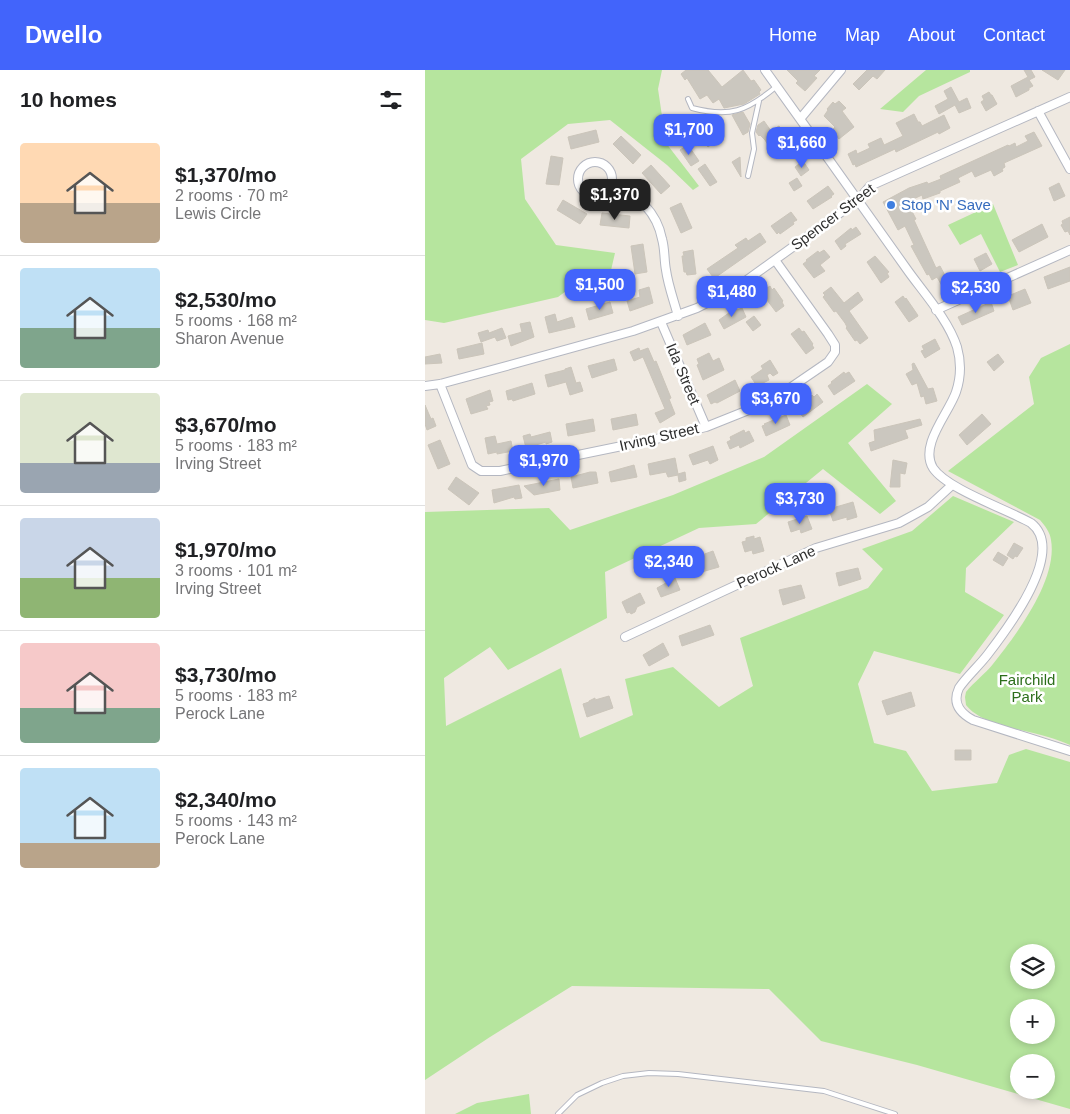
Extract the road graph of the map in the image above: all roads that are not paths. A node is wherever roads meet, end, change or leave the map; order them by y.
1 (765, 70) edge
2 (841, 70) edge
3 (777, 86) junction
4 (1070, 97) edge
5 (688, 99) dead end
6 (759, 101) junction
7 (1038, 111) junction
8 (800, 119) junction
9 (1070, 169) edge
10 (748, 176) dead end
11 (612, 184) junction
12 (859, 200) junction
13 (1070, 250) edge
14 (775, 260) junction
15 (936, 310) junction
16 (679, 316) junction
17 (661, 322) junction
18 (440, 384) junction
19 (425, 386) edge
20 (706, 426) junction
21 (952, 485) junction
22 (625, 637) dead end
23 (1070, 751) edge
24 (557, 1114) edge
25 (895, 1114) edge

1 - 3 street
2 - 8 street
3 - 6 lane
3 - 8 street
4 - 7 street, Spencer Street
5 - 6 lane
6 - 10 lane
7 - 9 street
7 - 12 street, Spencer Street
8 - 12 street
11 - 11 street
11 - 16 street
12 - 14 street, Spencer Street
12 - 15 street
13 - 15 street
14 - 16 street, Spencer Street
14 - 20 street, Irving Street
15 - 21 street
16 - 17 street, Spencer Street
17 - 18 street, Spencer Street
17 - 20 street, Ida Street
18 - 19 street, Spencer Street
18 - 20 street, Irving Street
21 - 22 street, Perock Lane
21 - 23 street
24 - 25 lane

